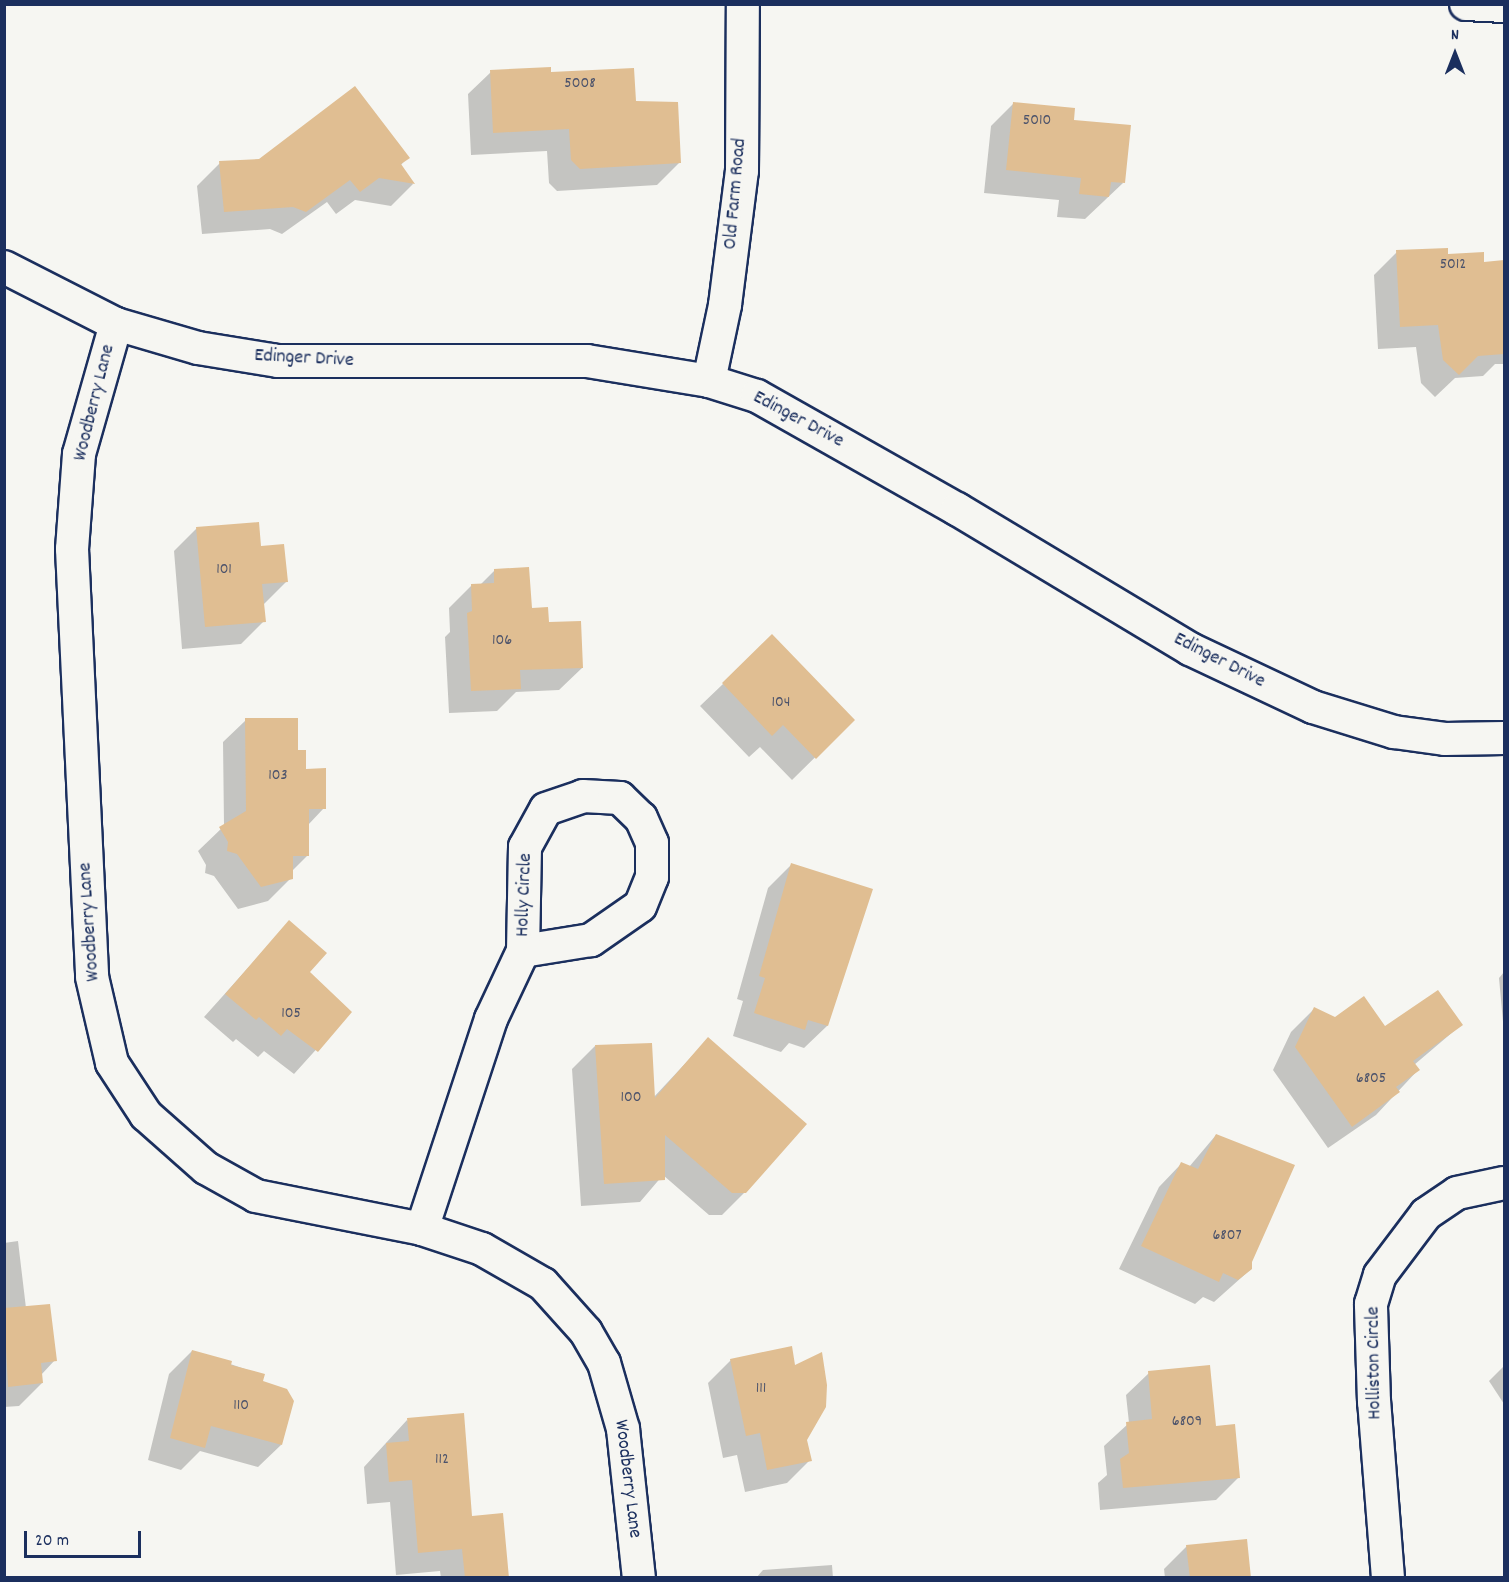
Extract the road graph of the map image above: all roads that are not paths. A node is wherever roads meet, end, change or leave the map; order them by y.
1 (742, 4) edge
2 (1466, 4) edge
3 (1504, 6) edge
4 (4, 267) edge
5 (116, 324) junction
6 (709, 381) junction
7 (1504, 738) edge
8 (523, 951) junction
9 (1504, 1183) edge
10 (422, 1230) junction
11 (639, 1578) edge
12 (1388, 1578) edge

1 - 6 street, Old Farm Road
2 - 3 street
4 - 5 street, Edinger Drive
5 - 6 street, Edinger Drive
5 - 10 street, Woodberry Lane
6 - 7 street, Edinger Drive
8 - 8 street, Holly Circle
8 - 10 street, Holly Circle
9 - 12 street, Holliston Circle
10 - 11 street, Woodberry Lane

